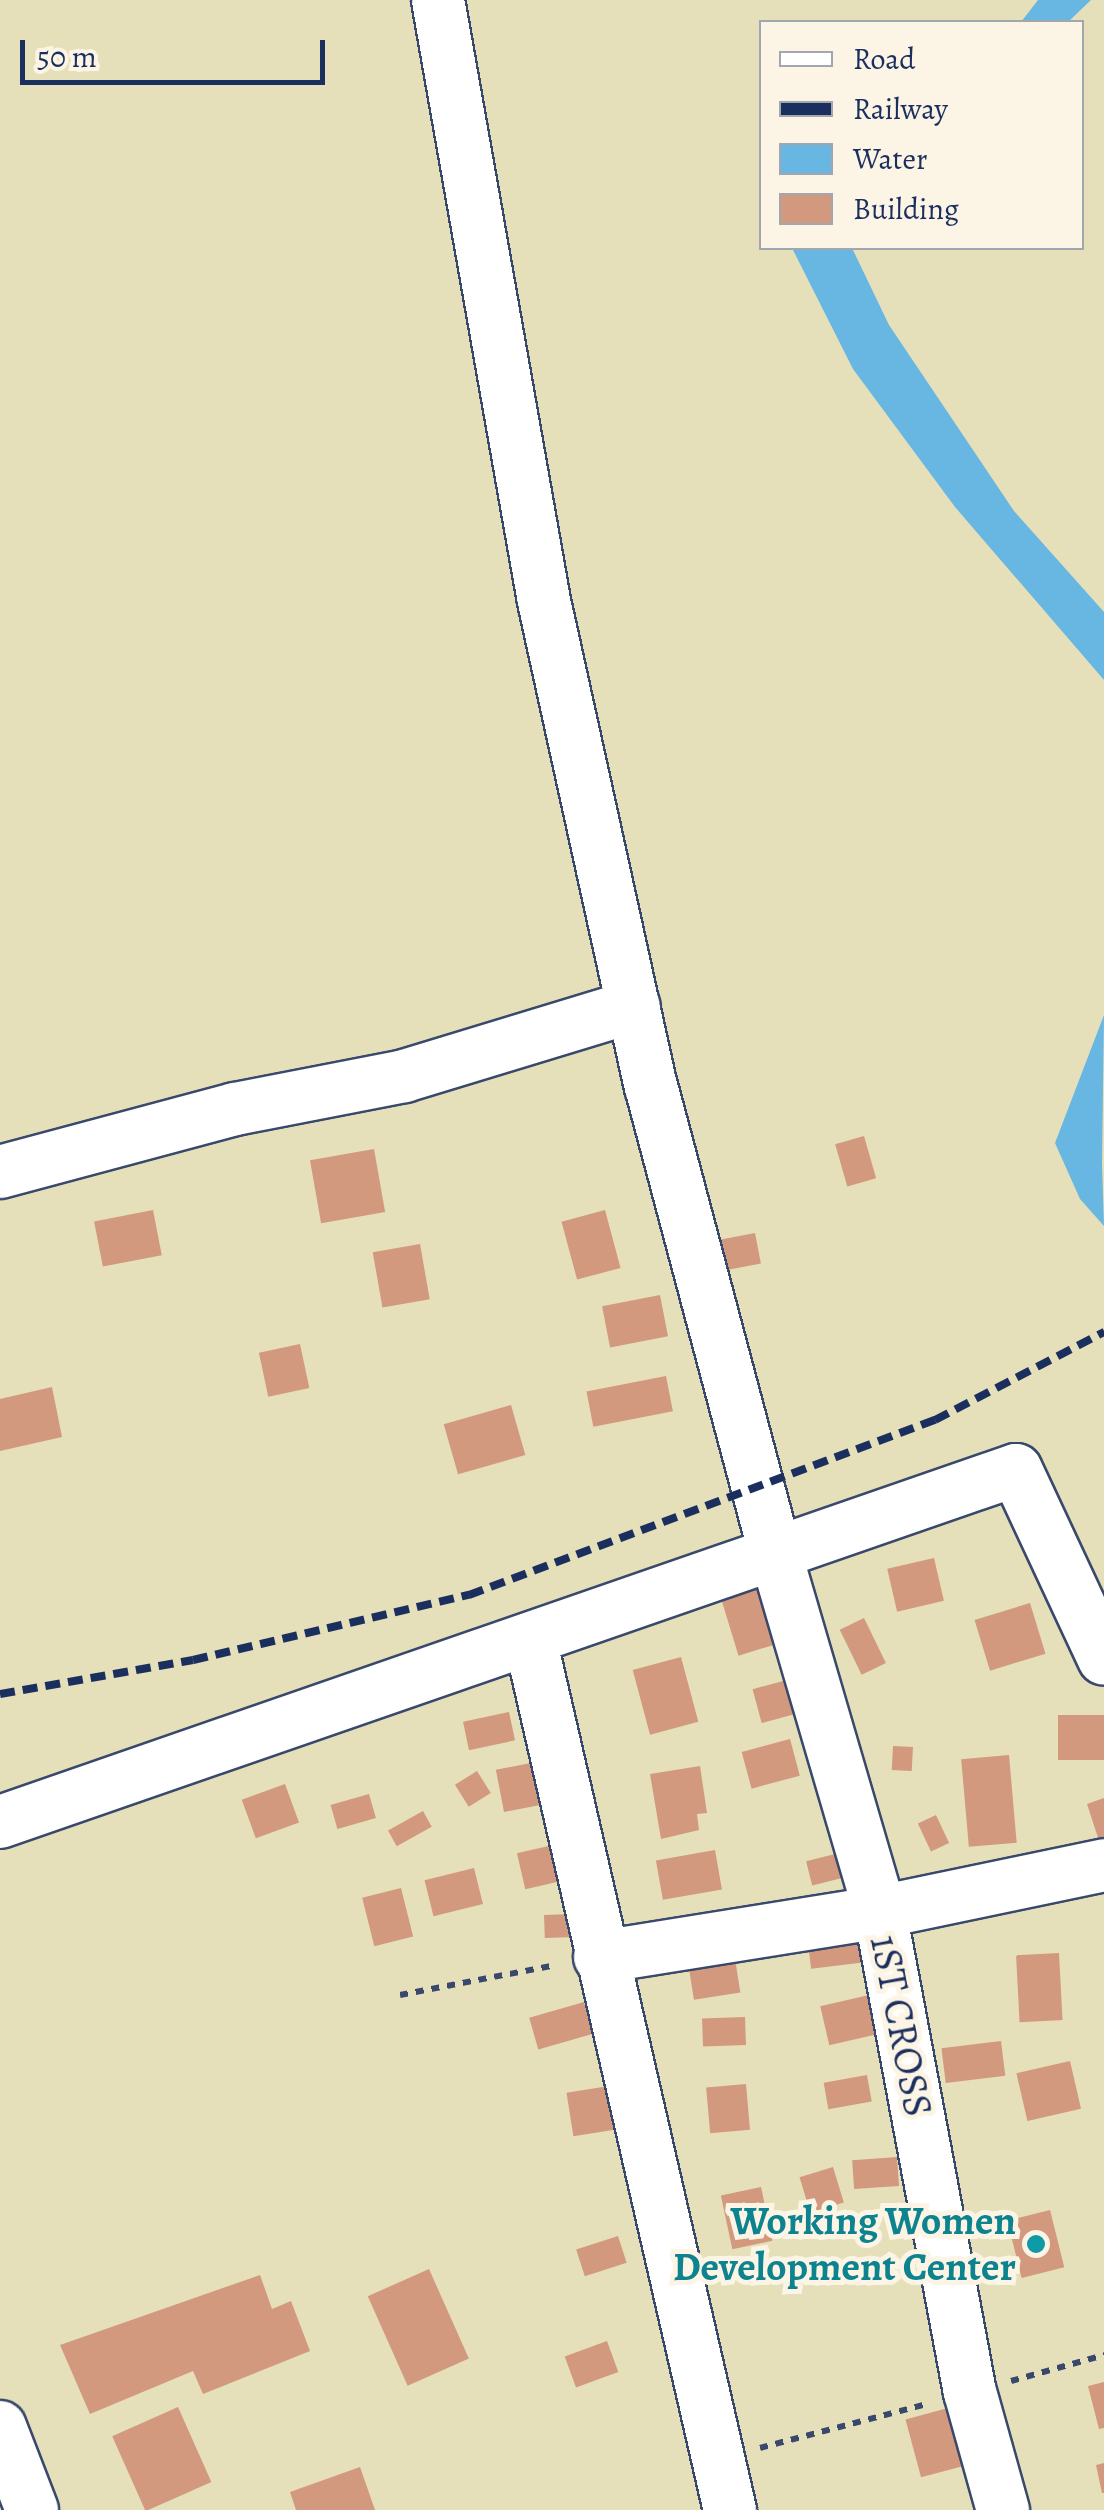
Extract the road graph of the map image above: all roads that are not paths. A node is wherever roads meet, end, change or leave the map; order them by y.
1 (438, 0) edge
2 (634, 1006) junction
3 (0, 1172) edge
4 (774, 1549) junction
5 (530, 1638) junction
6 (1104, 1658) edge
7 (0, 1822) edge
8 (1104, 1865) edge
9 (880, 1912) junction
10 (600, 1957) junction
11 (0, 2427) edge
12 (32, 2510) edge
13 (730, 2510) edge
14 (1003, 2510) edge

1 - 2 street, 1ST CROSS
2 - 3 street
2 - 4 street, 1ST CROSS
4 - 5 street
4 - 6 street
4 - 9 street, 1ST CROSS
5 - 7 street
5 - 10 street
8 - 9 street
9 - 10 street
9 - 14 street, 1ST CROSS
10 - 13 street
11 - 12 street

